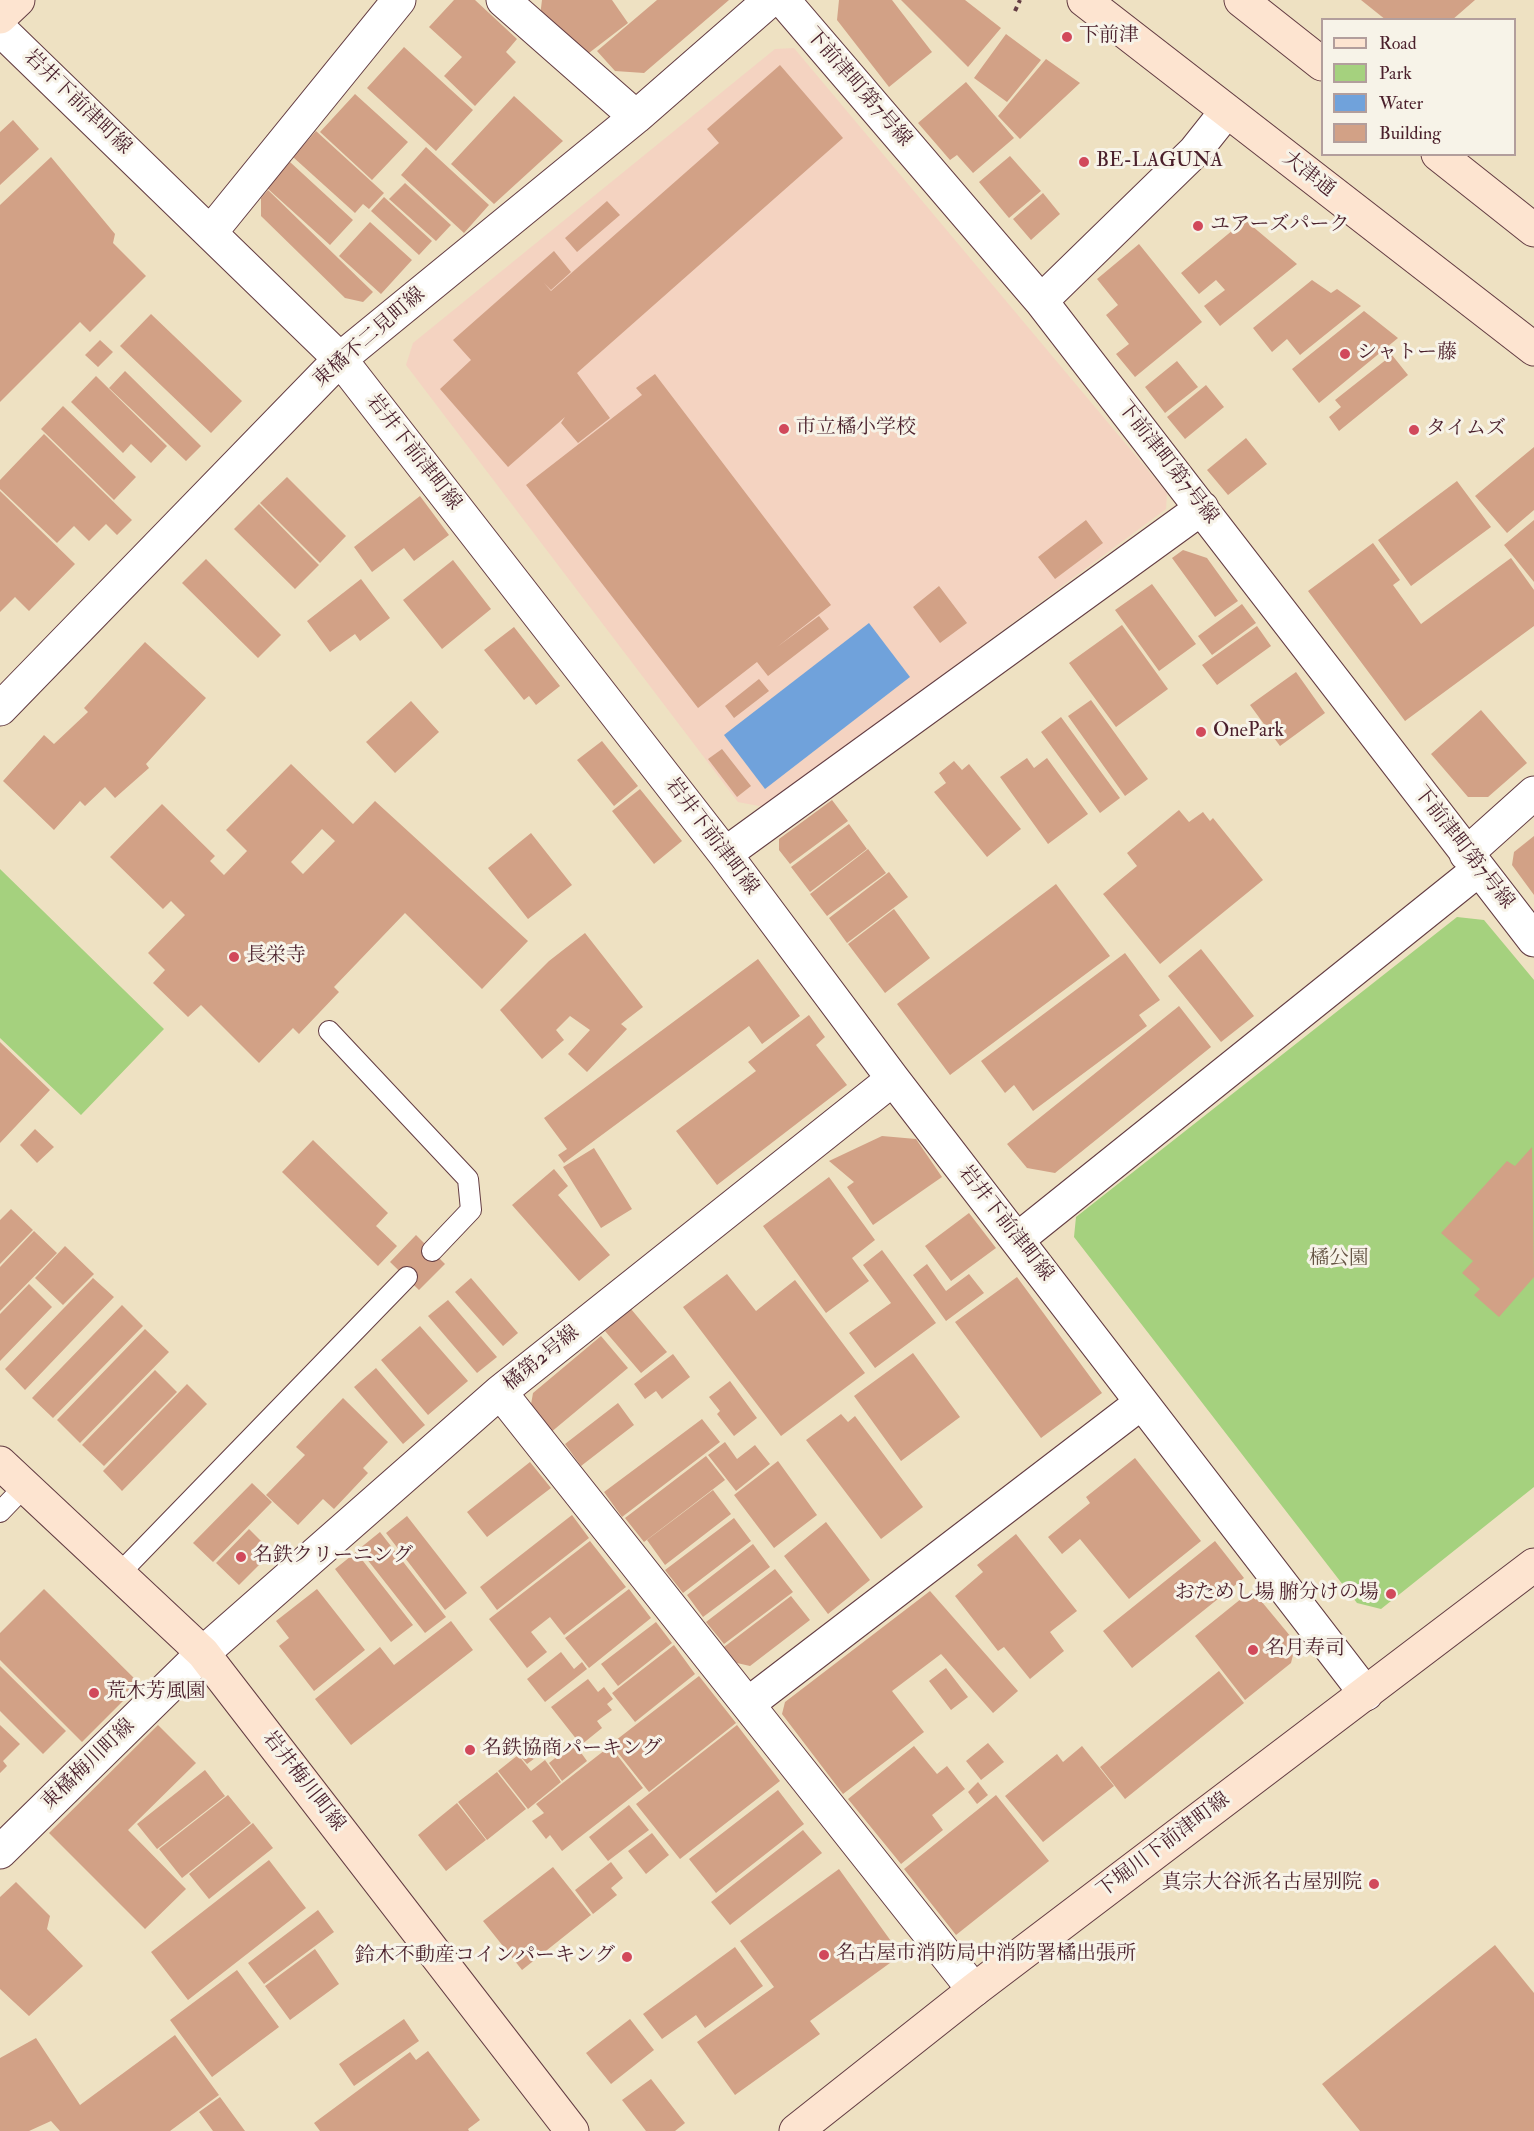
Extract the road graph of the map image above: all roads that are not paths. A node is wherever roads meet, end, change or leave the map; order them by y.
1 (18, 0) edge
2 (399, 0) edge
3 (503, 0) edge
4 (770, 0) edge
5 (783, 0) edge
6 (1084, 0) edge
7 (1241, 0) edge
8 (0, 17) edge
9 (0, 29) edge
10 (1321, 62) edge
11 (1226, 112) junction
12 (636, 117) junction
13 (1441, 156) edge
14 (1534, 230) edge
15 (210, 234) junction
16 (1041, 301) junction
17 (1534, 349) edge
18 (340, 359) junction
19 (1202, 508) junction
20 (0, 709) edge
21 (1534, 793) edge
22 (724, 854) junction
23 (1472, 862) junction
24 (1534, 939) edge
25 (329, 1031) dead end
26 (893, 1079) junction
27 (1018, 1239) junction
28 (432, 1251) dead end
29 (407, 1277) dead end
30 (500, 1392) junction
31 (1141, 1403) junction
32 (0, 1463) edge
33 (25, 1486) junction
34 (0, 1512) edge
35 (1534, 1565) edge
36 (119, 1574) junction
37 (203, 1653) junction
38 (1366, 1694) junction
39 (748, 1704) junction
40 (0, 1852) edge
41 (974, 1989) junction
42 (572, 2131) edge
43 (796, 2131) edge

1 - 8 street
2 - 15 street
3 - 12 street
4 - 12 street, 東橘不二見町線
5 - 16 street, 下前津町第7号線
6 - 11 street, 大津通
7 - 10 street
9 - 15 street, 岩井下前津町線
11 - 16 street
11 - 17 street, 大津通
12 - 18 street, 東橘不二見町線
13 - 14 street
15 - 18 street, 岩井下前津町線
16 - 19 street, 下前津町第7号線
18 - 20 street, 東橘不二見町線
18 - 22 street, 岩井下前津町線
19 - 22 street
19 - 23 street, 下前津町第7号線
21 - 23 street
22 - 26 street, 岩井下前津町線
23 - 24 street, 下前津町第7号線
23 - 27 street
25 - 28 lane
26 - 27 street, 岩井下前津町線
26 - 30 street, 橘第2号線
27 - 31 street, 岩井下前津町線
29 - 36 lane
30 - 37 street, 橘第2号線
30 - 39 street
31 - 38 street, 岩井下前津町線
31 - 39 street
32 - 33 street, 岩井梅川町線
33 - 34 lane
33 - 36 street, 岩井梅川町線
35 - 38 street, 下堀川下前津町線
36 - 37 street, 岩井梅川町線
37 - 40 street, 東橘梅川町線
37 - 42 street, 岩井梅川町線
38 - 41 street, 下堀川下前津町線
39 - 41 street
41 - 43 street, 下堀川下前津町線

